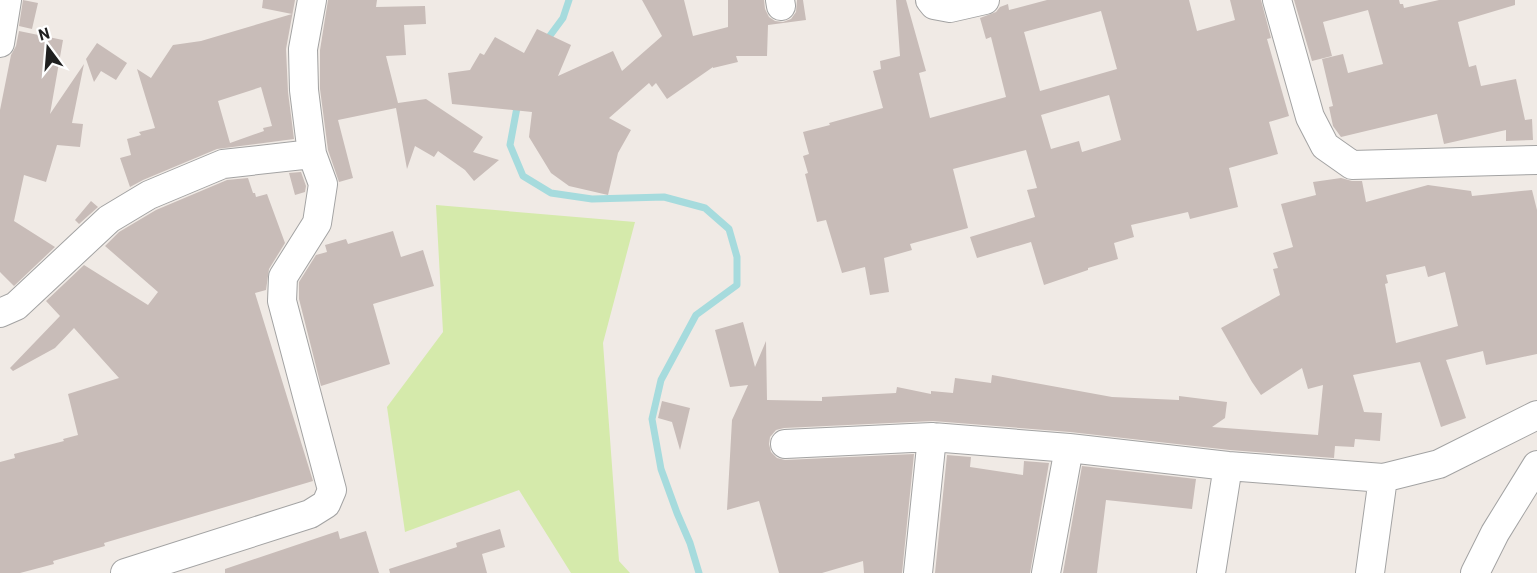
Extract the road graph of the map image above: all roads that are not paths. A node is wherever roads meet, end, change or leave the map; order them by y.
1 (7, 0) edge
2 (312, 0) edge
3 (930, 0) edge
4 (985, 0) edge
5 (1277, 0) edge
6 (0, 43) edge
7 (312, 154) junction
8 (1537, 160) edge
9 (0, 314) edge
10 (1537, 416) edge
11 (932, 437) junction
12 (785, 444) dead end
13 (1069, 448) junction
14 (1537, 465) edge
15 (1228, 466) junction
16 (1383, 478) junction
17 (127, 573) edge
18 (918, 573) edge
19 (1046, 573) edge
20 (1211, 573) edge
21 (1370, 573) edge
22 (1475, 573) edge

1 - 6 street
2 - 7 street
3 - 4 street
5 - 8 street
7 - 9 street
7 - 17 street
10 - 16 street
11 - 12 street
11 - 13 street
11 - 18 street
13 - 15 street
13 - 19 street
14 - 22 street
15 - 16 street
15 - 20 street
16 - 21 street

